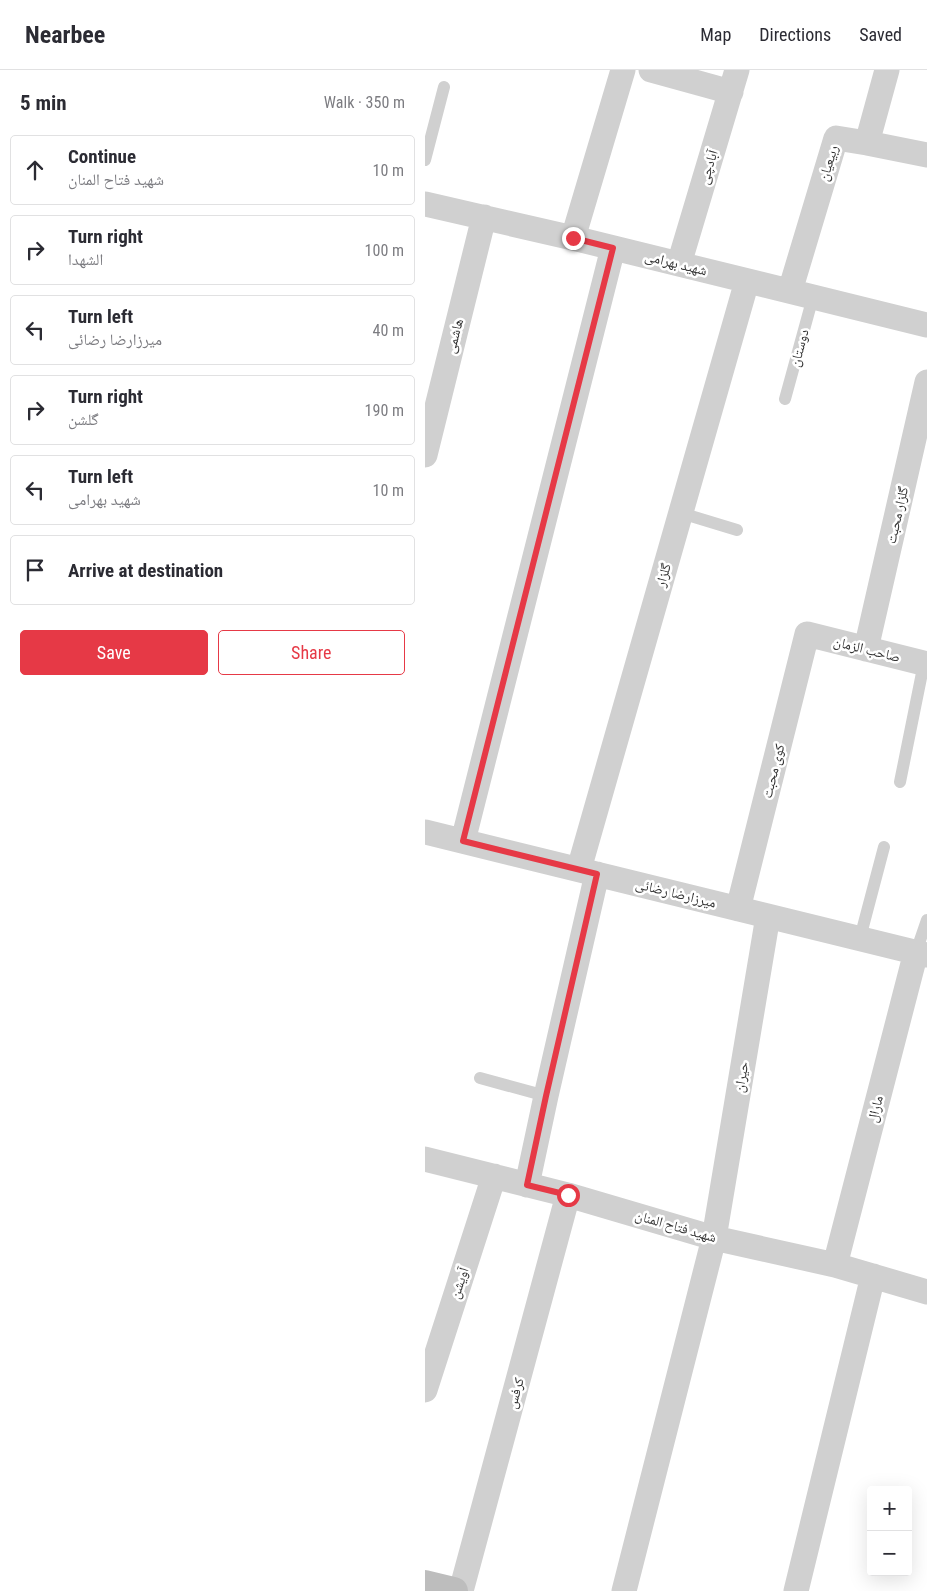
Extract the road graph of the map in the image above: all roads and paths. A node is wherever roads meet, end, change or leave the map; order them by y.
1 (623, 70) edge
2 (651, 70) edge
3 (887, 70) edge
4 (734, 81) edge
5 (444, 87) dead end
6 (867, 143) junction
7 (927, 155) edge
8 (425, 160) edge
9 (425, 204) edge
10 (484, 217) junction
11 (573, 238) junction
12 (613, 248) junction
13 (679, 264) junction
14 (747, 281) junction
15 (801, 294) junction
16 (927, 326) edge
17 (927, 382) edge
18 (785, 399) dead end
19 (920, 441) edge
20 (425, 455) edge
21 (681, 513) junction
22 (737, 530) dead end
23 (807, 634) joint
24 (866, 648) junction
25 (925, 663) edge
26 (900, 782) dead end
27 (425, 832) edge
28 (463, 841) junction
29 (884, 847) dead end
30 (588, 872) junction
31 (739, 909) junction
32 (768, 916) junction
33 (927, 920) edge
34 (860, 938) junction
35 (921, 954) edge
36 (480, 1078) dead end
37 (546, 1096) junction
38 (425, 1159) edge
39 (493, 1176) junction
40 (527, 1185) junction
41 (568, 1195) junction
42 (714, 1238) junction
43 (835, 1265) junction
44 (873, 1276) junction
45 (927, 1292) edge
46 (425, 1390) edge
47 (425, 1584) edge
48 (454, 1591) edge
49 (461, 1591) edge
50 (624, 1591) edge
51 (796, 1591) edge

1 - 11 street
2 - 4 street
3 - 6 street
4 - 13 street, آبادچی
5 - 8 lane
6 - 7 street
6 - 15 street, ربیعیان
9 - 10 street, شهید بهرامی
10 - 11 street, شهید بهرامی
10 - 20 street, هاشمی
11 - 12 street, شهید بهرامی
12 - 13 street, شهید بهرامی
12 - 28 street
13 - 14 street, شهید بهرامی
14 - 15 street, شهید بهرامی
14 - 21 street, گلزار
15 - 16 street, شهید بهرامی
15 - 18 lane, دوستان
17 - 19 street, گلزار محبت
19 - 24 street, گلزار محبت
21 - 22 lane
21 - 30 street, گلزار
23 - 24 street, صاحب الزمان
23 - 31 street, کوی محبت
24 - 25 street, صاحب الزمان
25 - 26 lane
27 - 28 street, میرزارضا رضائی
28 - 30 street, میرزارضا رضائی
29 - 34 lane
30 - 31 street, میرزارضا رضائی
30 - 37 street, گلزار
31 - 32 street, میرزارضا رضائی
32 - 34 street, میرزارضا رضائی
32 - 42 street, حیران
33 - 35 lane
34 - 35 street, میرزارضا رضائی
35 - 43 street, مارال
36 - 37 lane
37 - 40 street, گلزار
38 - 39 street, شهید فتاح المنان
39 - 40 street, شهید فتاح المنان
39 - 46 street, آویشن
40 - 41 street, شهید فتاح المنان
41 - 42 street, شهید فتاح المنان
41 - 49 street, کرفس
42 - 43 street, شهید فتاح المنان
42 - 50 street, حیران
43 - 44 street, شهید فتاح المنان
44 - 45 street, شهید فتاح المنان
44 - 51 street
47 - 48 street

